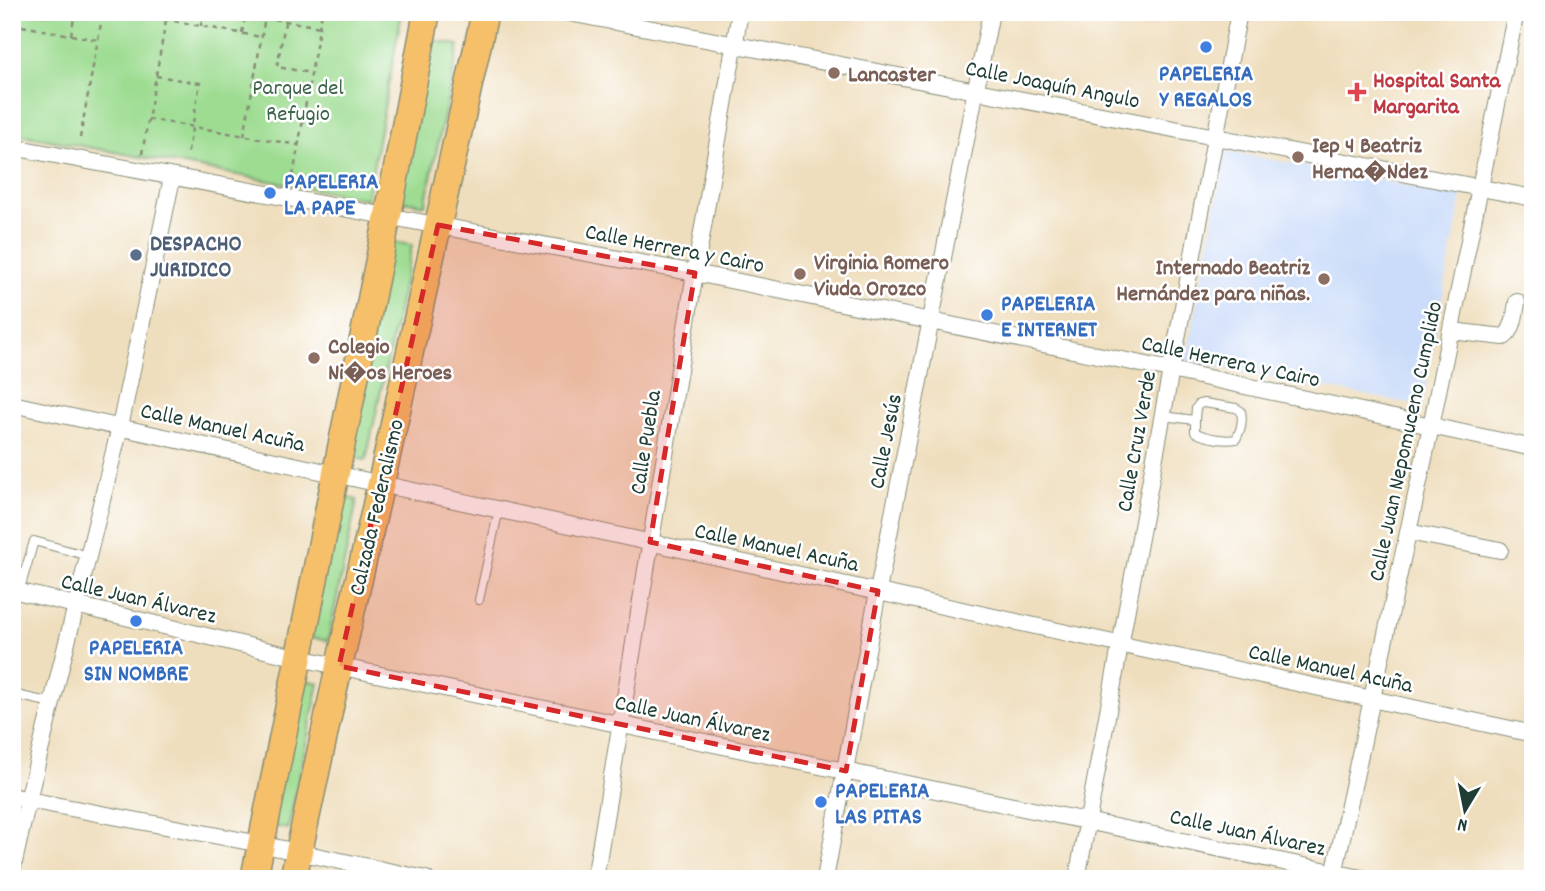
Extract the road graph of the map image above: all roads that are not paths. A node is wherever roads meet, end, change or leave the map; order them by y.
1 (427, 12) edge
2 (485, 12) edge
3 (564, 12) edge
4 (740, 12) edge
5 (990, 12) edge
6 (1239, 12) edge
7 (1516, 12) edge
8 (734, 45) junction
9 (975, 91) junction
10 (1215, 137) junction
11 (12, 147) edge
12 (172, 178) junction
13 (1480, 187) junction
14 (1533, 198) edge
15 (388, 215) junction
16 (438, 225) junction
17 (695, 273) junction
18 (1517, 302) dead end
19 (930, 321) junction
20 (1451, 331) junction
21 (1171, 370) junction
22 (12, 404) edge
23 (1162, 416) junction
24 (1195, 420) junction
25 (1431, 426) junction
26 (120, 427) junction
27 (1533, 448) edge
28 (336, 473) junction
29 (381, 483) junction
30 (499, 509) junction
31 (1408, 532) junction
32 (650, 542) junction
33 (1500, 550) dead end
34 (88, 556) junction
35 (16, 591) edge
36 (878, 591) junction
37 (479, 600) dead end
38 (76, 605) junction
39 (1120, 644) junction
40 (299, 658) junction
41 (339, 666) junction
42 (12, 694) edge
43 (1372, 699) junction
44 (52, 703) junction
45 (620, 725) junction
46 (1533, 734) edge
47 (846, 771) junction
48 (20, 798) edge
49 (1087, 821) junction
50 (261, 845) junction
51 (299, 853) junction
52 (12, 871) edge
53 (1334, 875) edge
54 (254, 879) edge
55 (293, 879) edge
56 (426, 879) edge
57 (595, 879) edge
58 (825, 879) edge
59 (1077, 879) edge
60 (1366, 879) edge

1 - 15 main road, Calzada Federalismo
2 - 16 main road, Calzada Federalismo
3 - 8 street, Calle Joaquín Angulo
4 - 8 street, Calle Puebla
5 - 9 street, Calle Jesús
6 - 10 street, Calle Cruz Verde
7 - 13 street, Calle Juan Nepomuceno Cumplido
8 - 9 street, Calle Joaquín Angulo
8 - 17 street, Calle Puebla
9 - 10 street, Calle Joaquín Angulo
9 - 19 street, Calle Jesús
10 - 13 street, Calle Joaquín Angulo
10 - 21 street, Calle Cruz Verde
11 - 12 street, Calle Herrera y Cairo
12 - 15 street, Calle Herrera y Cairo
12 - 26 street
13 - 14 street, Calle Joaquín Angulo
13 - 20 street, Calle Juan Nepomuceno Cumplido
15 - 16 street, Calle Herrera y Cairo
15 - 28 main road, Calzada Federalismo
16 - 17 street, Calle Herrera y Cairo
16 - 29 main road, Calzada Federalismo
17 - 19 street, Calle Herrera y Cairo
17 - 32 street, Calle Puebla
18 - 20 street
19 - 21 street, Calle Herrera y Cairo
19 - 36 street, Calle Jesús
20 - 25 street, Calle Juan Nepomuceno Cumplido
21 - 23 street, Calle Cruz Verde
21 - 25 street, Calle Herrera y Cairo
22 - 26 street, Calle Manuel Acuña
23 - 24 lane
23 - 39 street, Calle Cruz Verde
24 - 24 lane
25 - 27 street, Calle Herrera y Cairo
25 - 31 street, Calle Juan Nepomuceno Cumplido
26 - 28 street, Calle Manuel Acuña
26 - 34 street
28 - 29 street, Calle Manuel Acuña
28 - 40 main road, Calzada Federalismo
29 - 30 street, Calle Manuel Acuña
29 - 41 main road, Calzada Federalismo
30 - 32 street, Calle Manuel Acuña
30 - 37 lane
31 - 33 street
31 - 43 street, Calle Juan Nepomuceno Cumplido
32 - 36 street, Calle Manuel Acuña
32 - 45 street, Calle Puebla
34 - 35 lane
34 - 38 street
35 - 38 street, Calle Juan Álvarez
36 - 39 street, Calle Manuel Acuña
36 - 47 street, Calle Jesús
38 - 40 street, Calle Juan Álvarez
38 - 44 street
39 - 43 street, Calle Manuel Acuña
39 - 49 street, Calle Cruz Verde
40 - 41 street, Calle Juan Álvarez
40 - 50 main road, Calzada Federalismo
41 - 45 street, Calle Juan Álvarez
41 - 51 main road, Calzada Federalismo
42 - 44 lane
43 - 46 street, Calle Manuel Acuña
43 - 53 street, Calle Juan Nepomuceno Cumplido
44 - 48 street
45 - 47 street, Calle Juan Álvarez
45 - 57 street, Calle Puebla
47 - 49 street, Calle Juan Álvarez
47 - 58 street, Calle Jesús
48 - 50 street
48 - 52 street
49 - 53 street, Calle Juan Álvarez
49 - 59 street, Calle Cruz Verde
50 - 51 street
50 - 54 main road, Calzada Federalismo
51 - 55 main road, Calzada Federalismo
51 - 56 street
53 - 60 street, Calle Juan Álvarez

